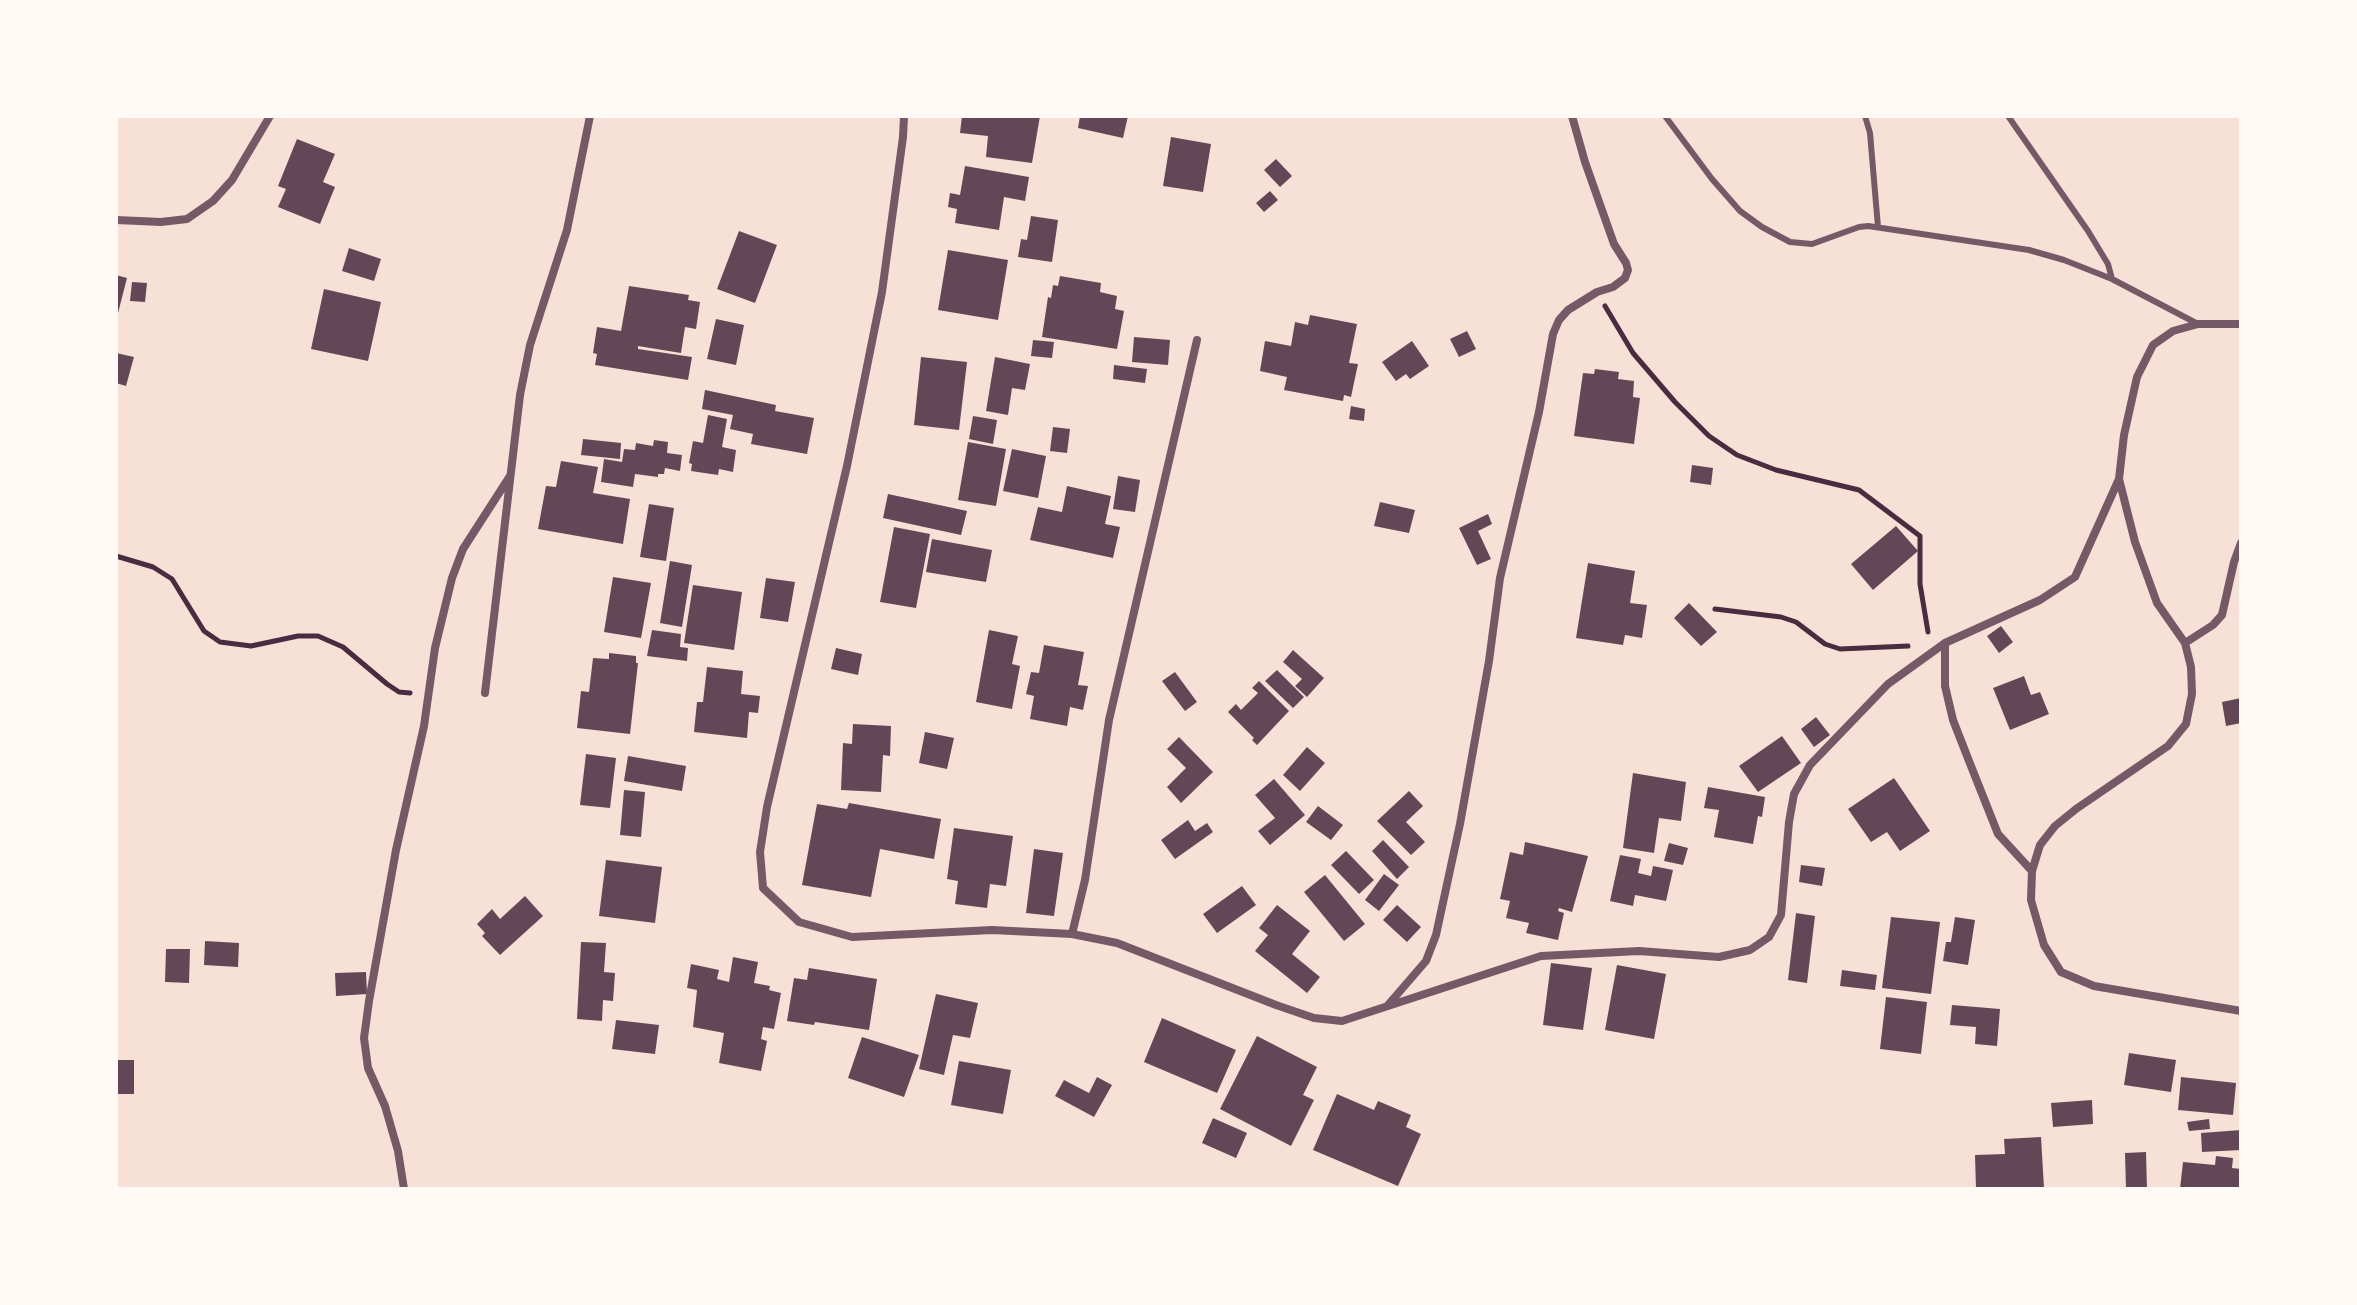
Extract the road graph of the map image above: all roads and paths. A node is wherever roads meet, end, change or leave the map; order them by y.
1 (270, 116) edge
2 (590, 116) edge
3 (904, 116) edge
4 (1572, 116) edge
5 (1665, 116) edge
6 (1865, 116) edge
7 (2008, 116) edge
8 (116, 220) edge
9 (1878, 227) junction
10 (2112, 279) junction
11 (1597, 292) junction
12 (2198, 324) junction
13 (2241, 324) edge
14 (1197, 340) dead end
15 (510, 476) junction
16 (2119, 479) junction
17 (2241, 543) edge
18 (116, 556) edge
19 (1715, 609) dead end
20 (1945, 643) junction
21 (2185, 643) junction
22 (1930, 645) junction
23 (430, 687) junction
24 (485, 693) dead end
25 (2032, 871) junction
26 (1072, 934) junction
27 (1384, 1008) junction
28 (2241, 1011) edge
29 (404, 1189) edge

1 - 8 street
2 - 15 street
3 - 26 street
4 - 11 street
5 - 9 lane
6 - 9 lane
7 - 10 lane
9 - 10 lane
10 - 12 lane
11 - 22 path
11 - 27 street
12 - 13 street
12 - 16 street
14 - 26 street
15 - 23 street
15 - 24 street
16 - 20 street
16 - 21 street
17 - 21 street
18 - 23 path
19 - 22 path
20 - 22 path
20 - 25 street
20 - 27 street
21 - 25 street
23 - 29 street
25 - 28 street
26 - 27 street

